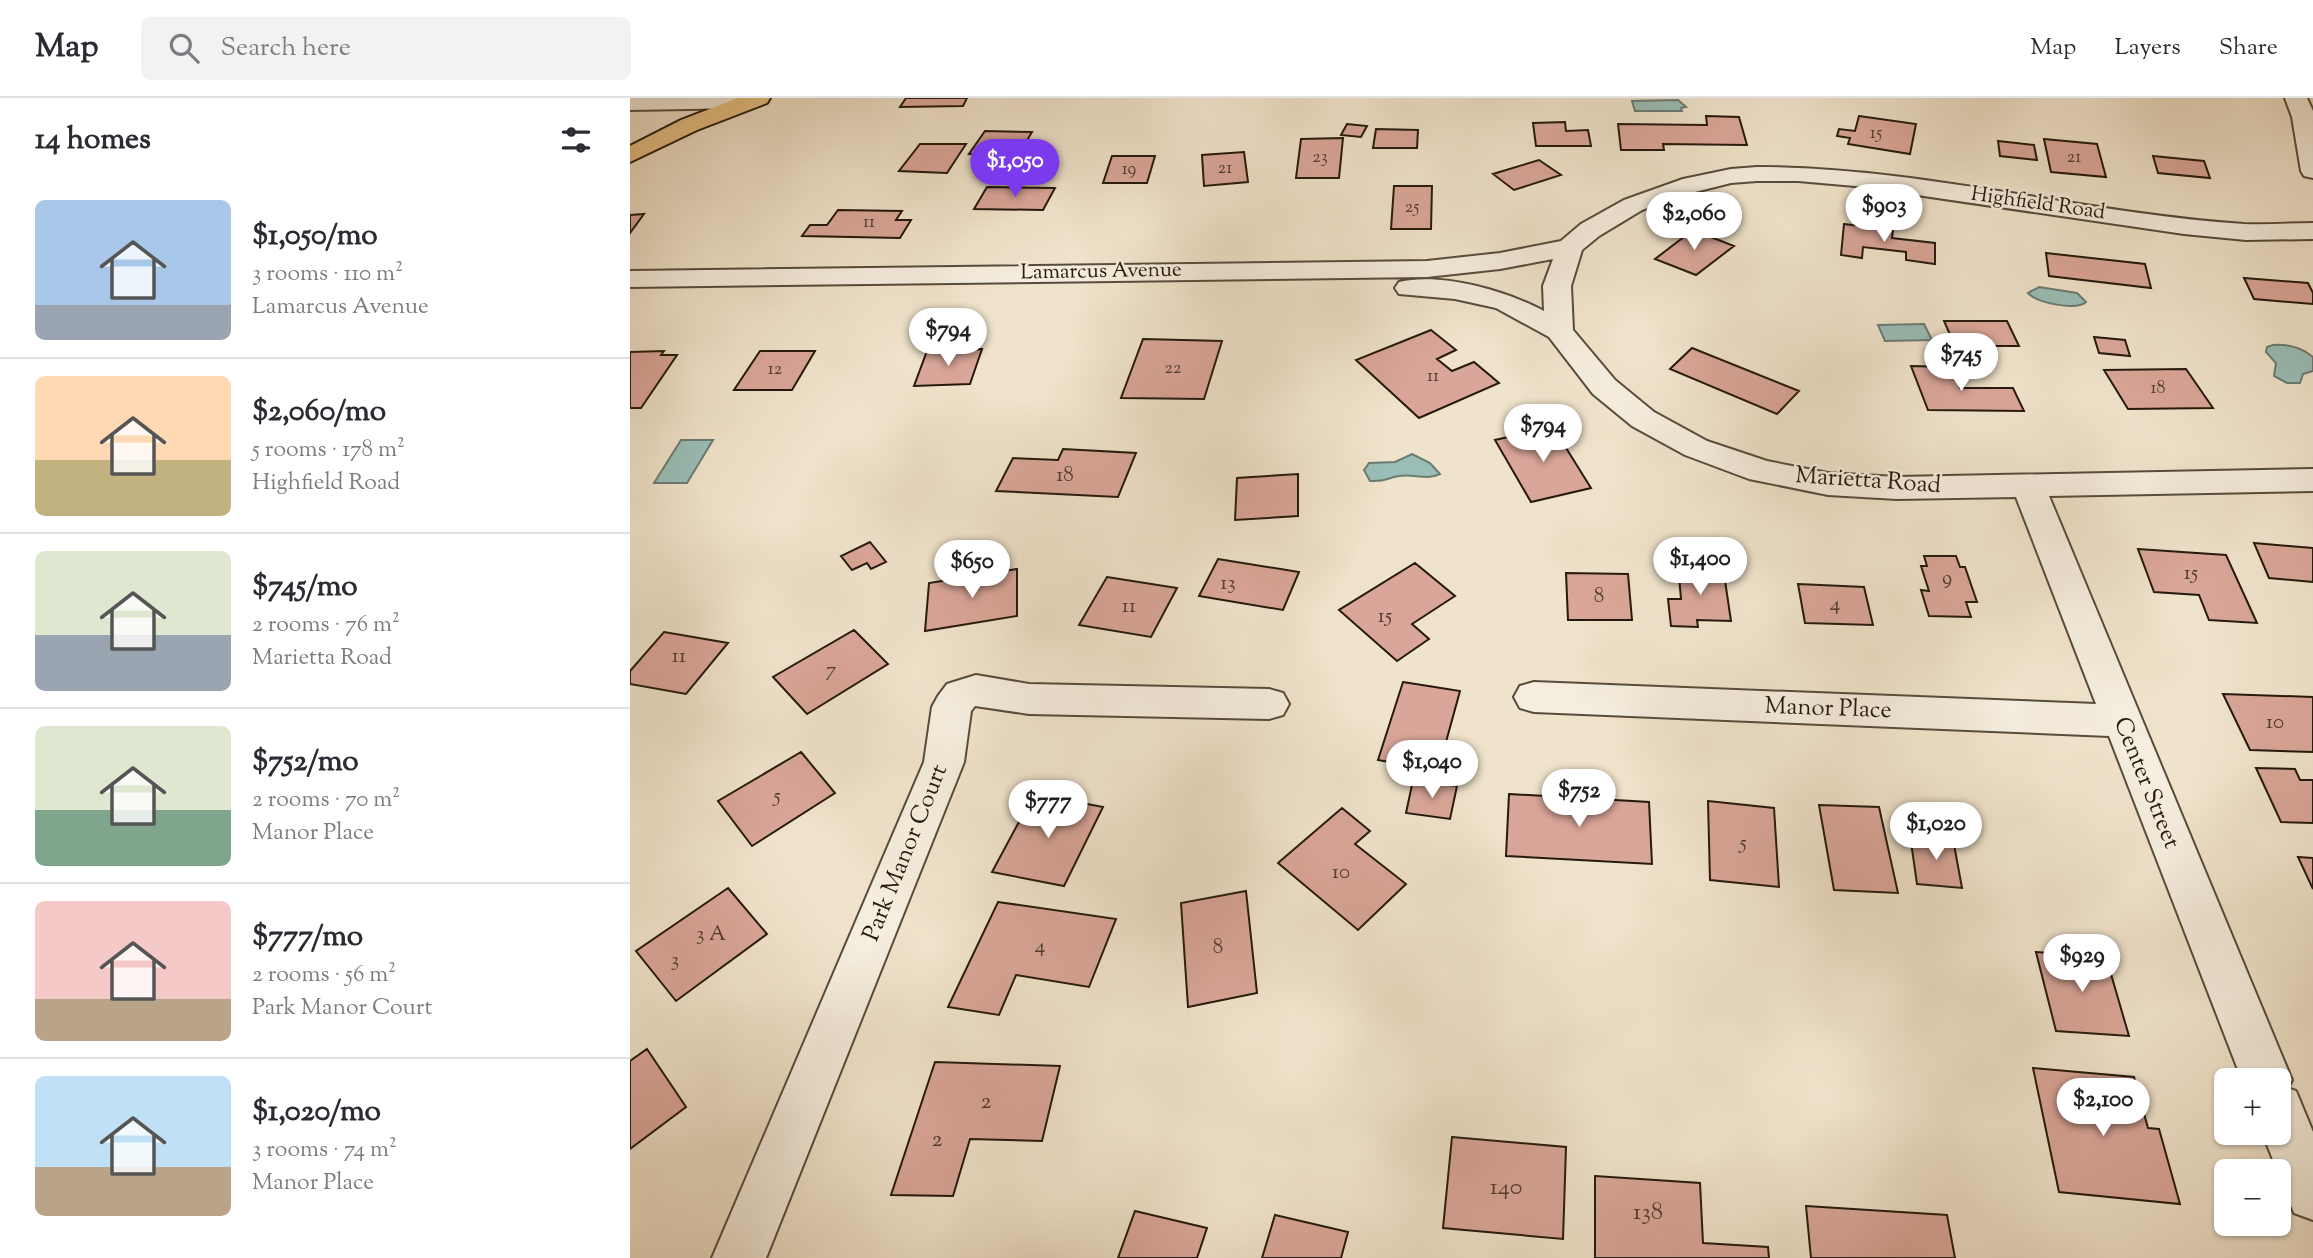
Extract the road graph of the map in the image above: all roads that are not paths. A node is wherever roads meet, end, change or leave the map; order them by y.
1 (2296, 98) edge
2 (753, 100) edge
3 (630, 103) edge
4 (630, 155) edge
5 (2313, 171) edge
6 (2313, 231) edge
7 (1570, 247) junction
8 (630, 279) edge
9 (1273, 280) junction
10 (743, 288) junction
11 (630, 301) edge
12 (1559, 331) junction
13 (2313, 480) edge
14 (2028, 485) junction
15 (1534, 697) dead end
16 (1269, 704) dead end
17 (2122, 721) junction
18 (2262, 1068) edge
19 (2291, 1141) edge
20 (2313, 1194) edge
21 (739, 1258) edge

1 - 5 street
2 - 3 street
2 - 4 main road
6 - 7 street, Highfield Road
7 - 9 street, Lamarcus Avenue
7 - 12 street
8 - 10 street, Lamarcus Avenue
9 - 10 street, Lamarcus Avenue
9 - 12 street, Lamarcus Avenue
10 - 11 street, Lamarcus Avenue
12 - 14 street, Marietta Road
13 - 14 street, Marietta Road
14 - 17 street, Center Street
15 - 17 street, Manor Place
16 - 21 street, Park Manor Court
17 - 18 street, Center Street
19 - 20 street

